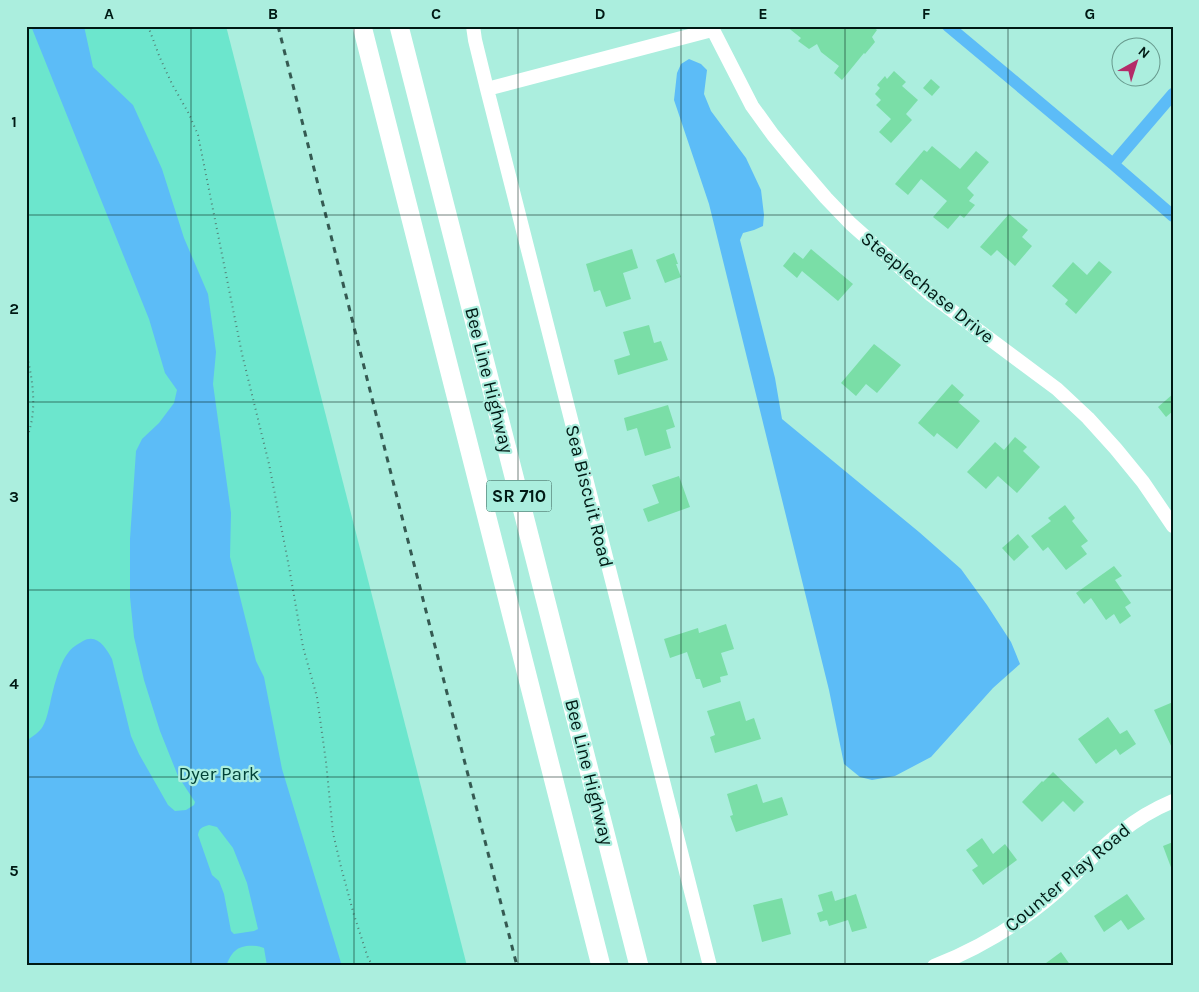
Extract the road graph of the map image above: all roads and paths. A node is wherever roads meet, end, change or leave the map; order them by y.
1 (148, 26) edge
2 (362, 26) edge
3 (399, 26) edge
4 (473, 26) edge
5 (711, 28) edge
6 (487, 89) junction
7 (26, 352) edge
8 (26, 440) edge
9 (1173, 526) edge
10 (1173, 801) edge
11 (373, 966) edge
12 (601, 966) edge
13 (639, 966) edge
14 (710, 966) edge
15 (934, 966) edge

1 - 11 path
2 - 12 highway, Bee Line Highway / SR 710
3 - 13 highway, Bee Line Highway / SR 710
4 - 6 street, Sea Biscuit Road
5 - 6 street
5 - 9 street, Steeplechase Drive
6 - 14 street, Sea Biscuit Road
7 - 8 path
10 - 15 street, Counter Play Road

